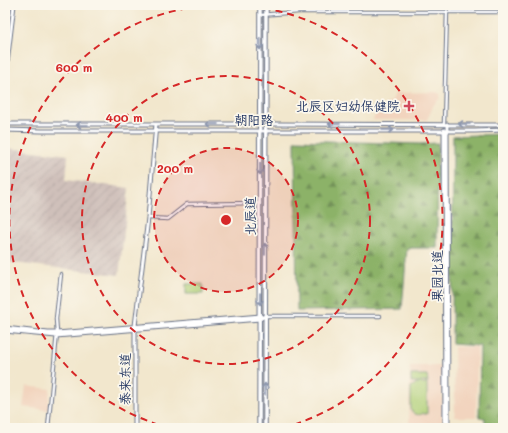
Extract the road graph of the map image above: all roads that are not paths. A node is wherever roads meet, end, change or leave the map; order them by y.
1 (14, 5) edge
2 (260, 5) edge
3 (266, 5) edge
4 (447, 11) junction
5 (503, 11) edge
6 (260, 14) junction
7 (266, 14) junction
8 (5, 80) edge
9 (5, 124) edge
10 (156, 124) junction
11 (260, 124) junction
12 (265, 124) junction
13 (446, 124) junction
14 (503, 125) edge
15 (5, 130) edge
16 (260, 130) junction
17 (265, 130) junction
18 (446, 130) junction
19 (503, 130) edge
20 (156, 131) junction
21 (260, 203) junction
22 (148, 218) junction
23 (62, 274) dead end
24 (265, 316) junction
25 (380, 316) dead end
26 (260, 318) junction
27 (135, 328) junction
28 (5, 329) edge
29 (56, 334) junction
30 (48, 428) edge
31 (135, 428) edge
32 (259, 428) edge
33 (265, 428) edge
34 (446, 428) edge

1 - 8 main road
2 - 6 main road, 北辰道
3 - 7 main road, 北辰道
4 - 5 street
4 - 7 street
4 - 13 street
6 - 7 street
6 -> 11 main road, 北辰道
7 - 12 main road, 北辰道
10 -> 9 main road, 朝阳路
11 -> 10 main road, 朝阳路
10 - 20 main road, 泰来东道
11 - 12 main road, 朝阳路
11 - 16 main road, 北辰道
13 -> 12 main road, 朝阳路
12 - 17 main road, 北辰道
14 -> 13 main road, 朝阳路
13 - 18 main road, 果园北道
15 - 20 main road, 朝阳路
16 - 17 main road, 朝阳路
16 - 20 main road, 朝阳路
16 -> 21 main road, 北辰道
17 -> 18 main road, 朝阳路
24 -> 17 main road, 北辰道
18 - 19 main road, 朝阳路
18 - 34 main road, 果园北道
20 - 22 main road, 泰来东道
21 - 22 street
21 -> 26 main road, 北辰道
22 - 27 main road, 泰来东道
23 - 29 street
24 - 25 street
24 - 26 main road
33 -> 24 main road, 北辰道
26 - 27 main road
26 - 32 main road, 北辰道
27 - 29 main road
27 - 31 main road, 泰来东道
28 - 29 main road
29 - 30 street

